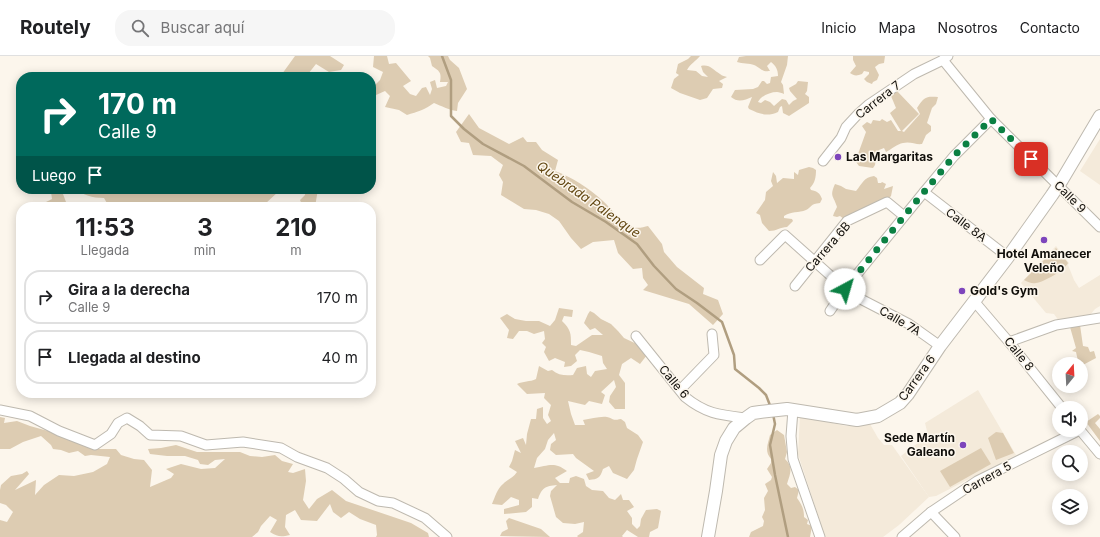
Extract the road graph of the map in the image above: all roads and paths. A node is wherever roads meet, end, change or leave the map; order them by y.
1 (946, 58) edge
2 (1100, 116) edge
3 (991, 119) junction
4 (823, 161) dead end
5 (1058, 186) junction
6 (924, 192) junction
7 (904, 216) junction
8 (1100, 227) edge
9 (1008, 257) junction
10 (760, 260) dead end
11 (815, 261) junction
12 (795, 286) dead end
13 (845, 289) junction
14 (974, 301) junction
15 (830, 310) dead end
16 (1100, 318) edge
17 (712, 334) dead end
18 (636, 336) dead end
19 (1009, 342) junction
20 (940, 346) junction
21 (680, 390) junction
22 (1056, 401) edge
23 (0, 410) edge
24 (788, 410) junction
25 (746, 418) junction
26 (1066, 437) edge
27 (1086, 437) edge
28 (1100, 454) edge
29 (931, 512) junction
30 (447, 537) edge
31 (708, 537) edge
32 (820, 537) edge
33 (902, 537) edge
34 (955, 537) edge

1 - 3 street, Calle 9
1 - 4 street, Carrera 7
2 - 5 main road, Carrera 6
3 - 5 street, Calle 9
3 - 6 street
5 - 8 street, Calle 9
5 - 9 main road, Carrera 6
6 - 7 street
6 - 9 street, Calle 8A
7 - 11 street, Carrera 6B
7 - 13 street
9 - 14 main road, Carrera 6
10 - 11 street, Calle 7A
11 - 12 street, Carrera 6B
11 - 13 street, Calle 7A
13 - 15 street
13 - 20 street, Calle 7A
14 - 19 street, Calle 8
14 - 20 main road, Carrera 6
16 - 19 street
17 - 21 street
18 - 21 street, Calle 6
19 - 22 street, Calle 8
20 - 24 main road, Carrera 6
21 - 25 street, Calle 6
23 - 30 street
24 - 25 main road, Carrera 6
24 - 32 street
25 - 31 main road, Carrera 6
26 - 29 street, Carrera 5
27 - 28 street
29 - 33 street, Carrera 5
29 - 34 street

